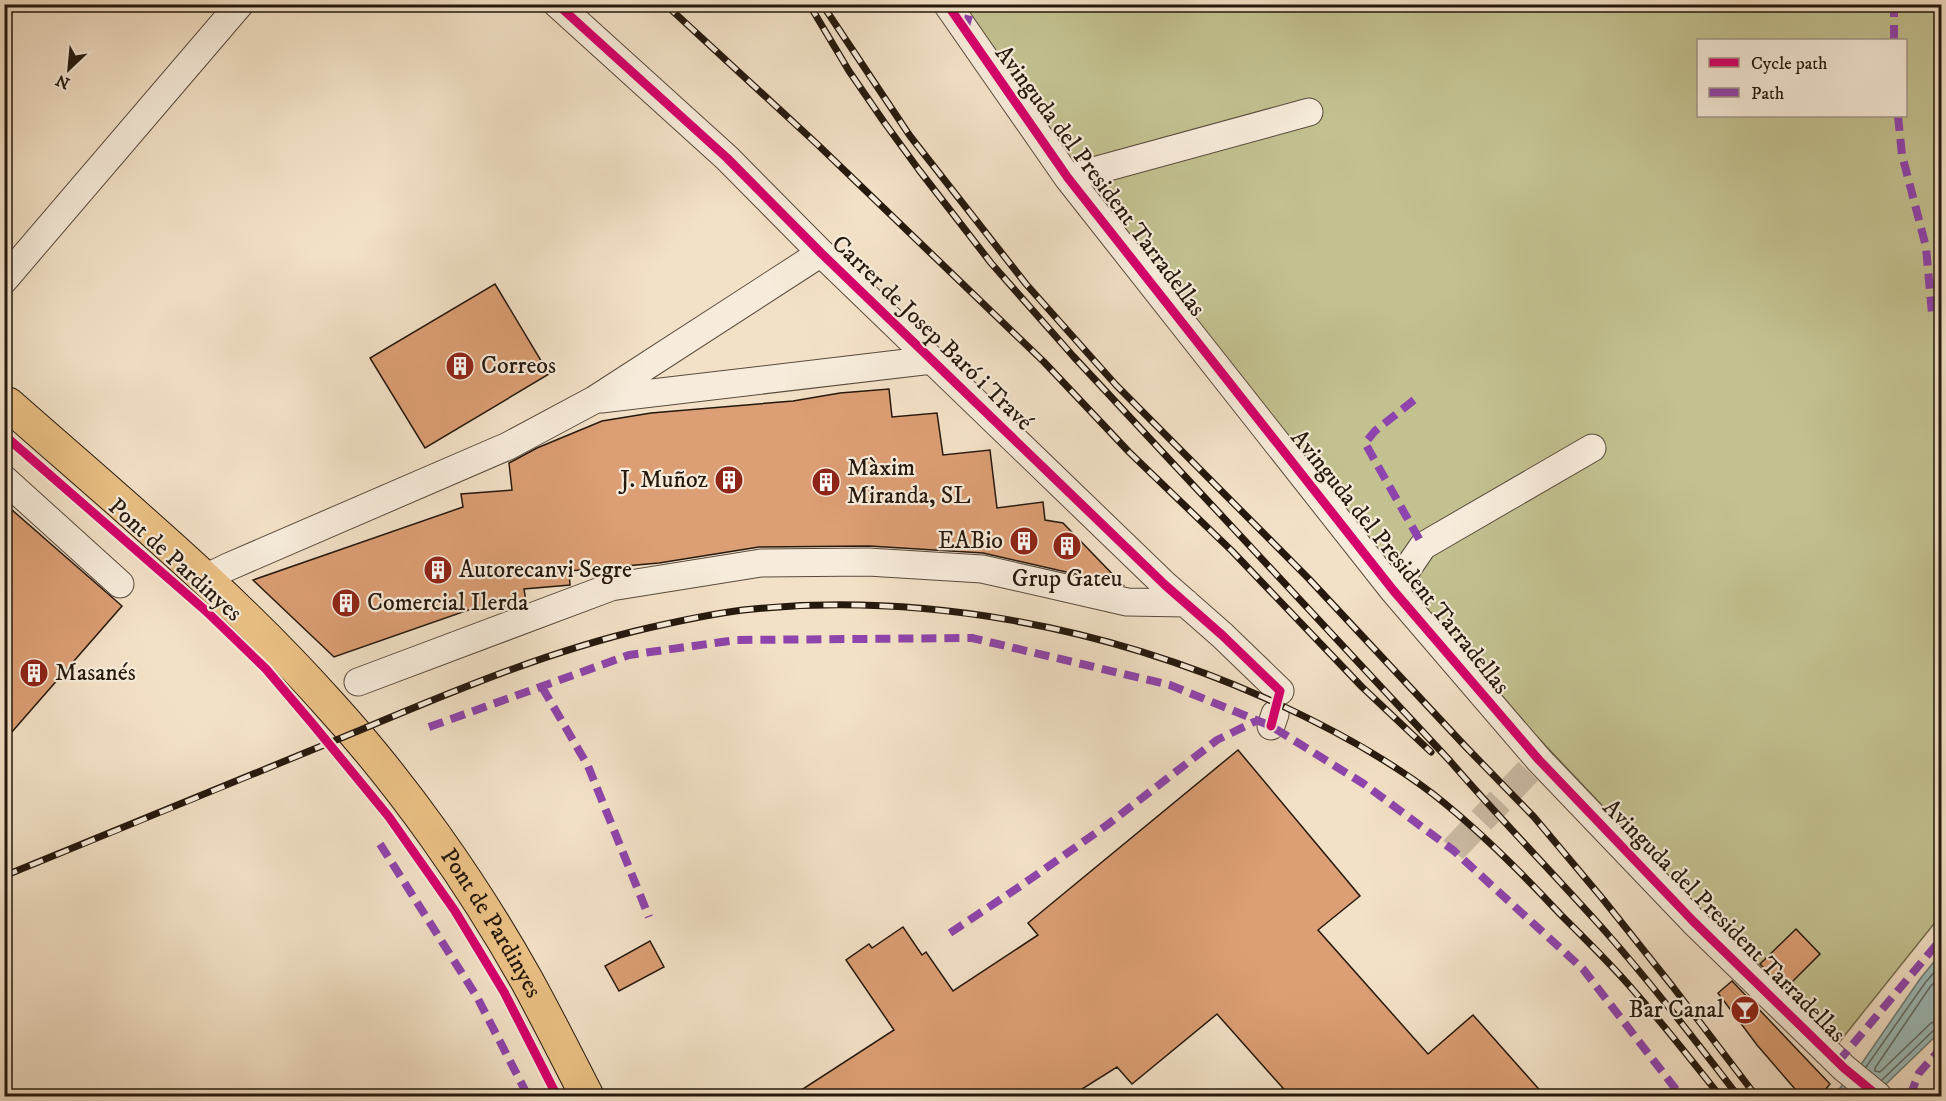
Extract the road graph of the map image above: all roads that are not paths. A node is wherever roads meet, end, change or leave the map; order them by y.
1 (240, 4) edge
2 (557, 4) edge
3 (946, 4) edge
4 (1309, 112) dead end
5 (1068, 178) junction
6 (821, 253) junction
7 (4, 280) edge
8 (932, 360) junction
9 (594, 400) junction
10 (6, 401) edge
11 (1592, 448) dead end
12 (4, 479) edge
13 (205, 578) junction
14 (120, 584) dead end
15 (1394, 590) junction
16 (1186, 603) junction
17 (358, 682) dead end
18 (1276, 710) dead end
19 (587, 1096) edge
20 (1878, 1096) edge

1 - 7 street
2 - 6 street, Carrer de Josep Baró i Travé
3 - 5 street, Avinguda del President Tarradellas
4 - 5 street
5 - 15 street, Avinguda del President Tarradellas
6 - 8 street, Carrer de Josep Baró i Travé
6 - 9 street
8 - 9 street
8 - 16 street, Carrer de Josep Baró i Travé
9 - 13 street
10 - 13 main road, Pont de Pardinyes
11 - 15 street
12 - 14 street
13 - 19 main road, Pont de Pardinyes
15 - 20 street, Avinguda del President Tarradellas
16 - 17 street
16 - 18 street, Carrer de Josep Baró i Travé

